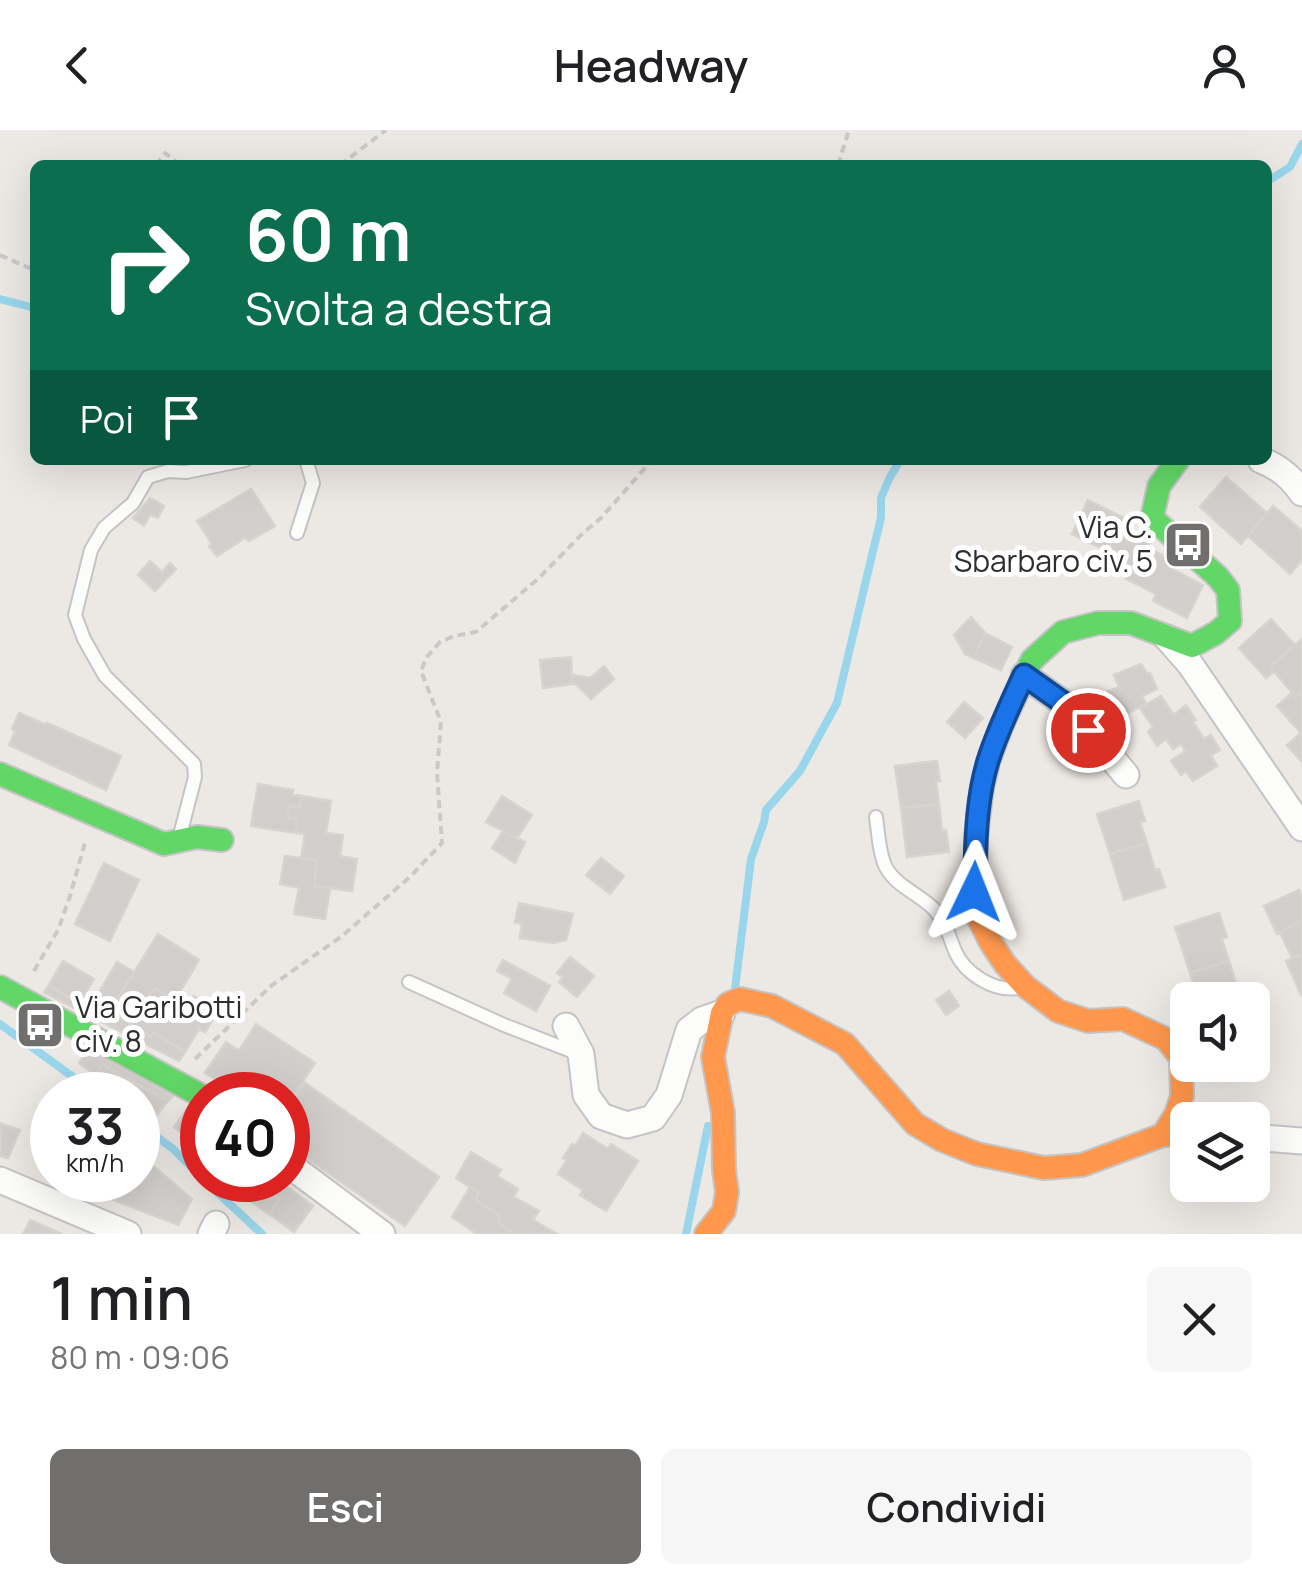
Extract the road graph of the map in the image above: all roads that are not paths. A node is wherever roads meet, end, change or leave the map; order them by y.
1 (220, 465) edge
2 (308, 465) edge
3 (1173, 465) edge
4 (1272, 465) edge
5 (1302, 493) edge
6 (297, 533) dead end
7 (1167, 638) junction
8 (1024, 675) junction
9 (0, 774) edge
10 (1126, 775) dead end
11 (876, 817) dead end
12 (1302, 828) edge
13 (222, 840) dead end
14 (179, 841) junction
15 (409, 982) dead end
16 (1026, 986) junction
17 (0, 987) edge
18 (722, 1013) junction
19 (566, 1026) dead end
20 (581, 1054) junction
21 (180, 1083) edge
22 (1163, 1135) junction
23 (1170, 1135) edge
24 (1270, 1138) edge
25 (1302, 1141) edge
26 (0, 1180) edge
27 (310, 1180) edge
28 (128, 1234) edge
29 (382, 1234) edge
30 (706, 1234) edge

1 - 14 lane
2 - 6 lane
3 - 7 street
4 - 5 street
7 - 8 street
7 - 12 street
8 - 10 street
8 - 16 street
9 - 14 street
11 - 16 lane
13 - 14 street
15 - 20 lane
16 - 22 street
17 - 21 street
18 - 20 street
18 - 22 street
18 - 30 street
19 - 20 street
22 - 23 street
24 - 25 street
26 - 28 street
27 - 29 street

